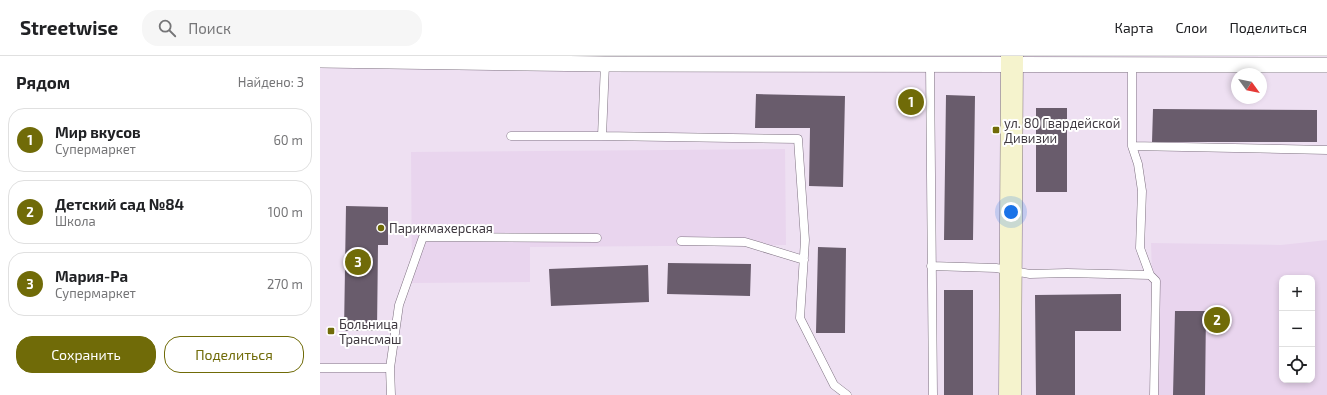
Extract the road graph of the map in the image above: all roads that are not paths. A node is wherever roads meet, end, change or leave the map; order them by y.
1 (320, 60) edge
2 (666, 60) edge
3 (853, 60) edge
4 (1012, 60) edge
5 (605, 64) junction
6 (1132, 64) junction
7 (930, 65) junction
8 (1327, 65) edge
9 (511, 136) dead end
10 (602, 136) junction
11 (1132, 146) junction
12 (1327, 150) edge
13 (597, 238) dead end
14 (681, 241) dead end
15 (804, 260) junction
16 (931, 266) junction
17 (1011, 270) junction
18 (1150, 275) junction
19 (320, 368) edge
20 (390, 368) junction
21 (390, 395) edge
22 (847, 395) edge
23 (933, 395) edge
24 (1010, 395) edge
25 (1154, 395) edge

1 - 5 street
2 - 3 street
2 - 5 street
3 - 7 street
4 - 6 street
4 - 7 street
4 - 17 street
5 - 10 lane
6 - 8 street
6 - 11 lane
7 - 16 lane
9 - 10 lane
10 - 15 lane
11 - 12 lane
11 - 18 lane
13 - 20 lane
14 - 15 lane
15 - 22 lane
16 - 17 lane
16 - 23 lane
17 - 18 lane
17 - 24 street
18 - 25 lane
19 - 20 lane
20 - 21 lane

